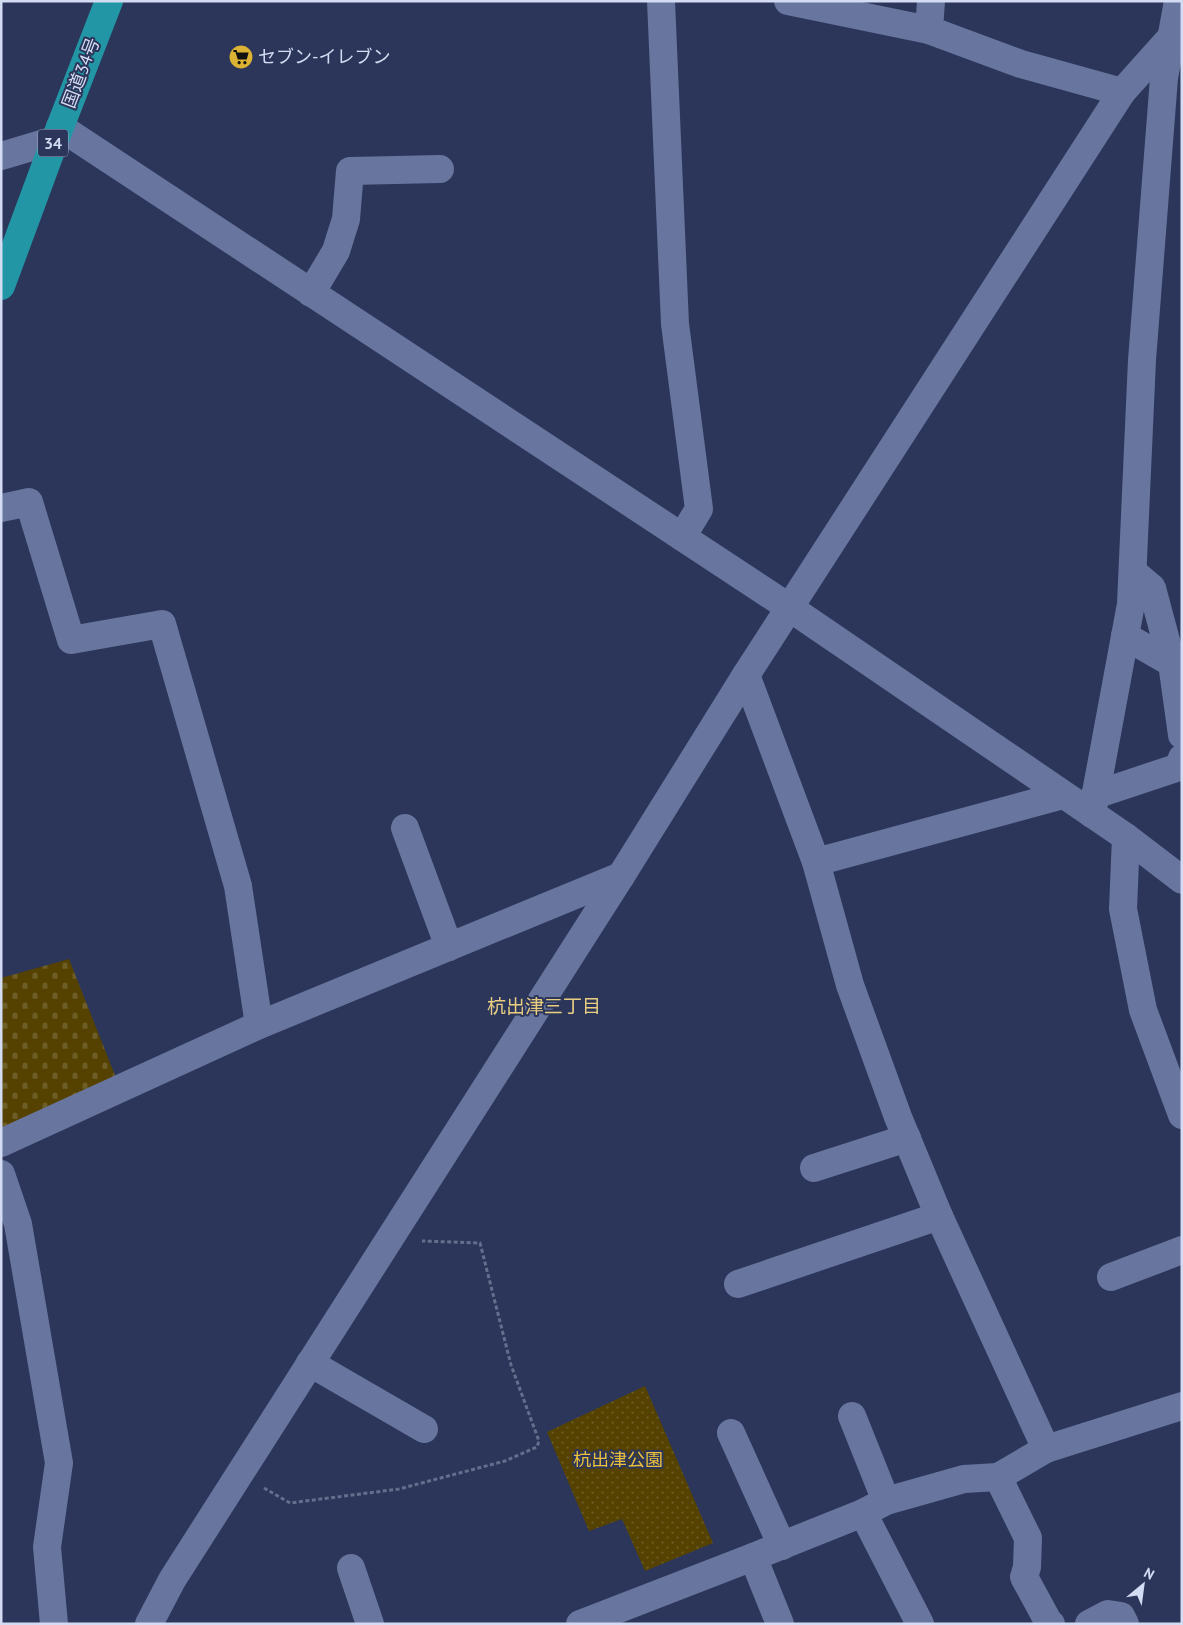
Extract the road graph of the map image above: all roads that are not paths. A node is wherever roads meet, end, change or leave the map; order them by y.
1 (109, 1) edge
2 (661, 1) edge
3 (788, 1) edge
4 (930, 1) edge
5 (1178, 1) edge
6 (928, 30) junction
7 (1174, 34) junction
8 (1174, 68) edge
9 (1122, 92) junction
10 (57, 134) junction
11 (1, 156) edge
12 (440, 169) dead end
13 (1, 286) edge
14 (311, 293) junction
15 (1, 508) edge
16 (682, 537) junction
17 (1133, 572) junction
18 (790, 608) junction
19 (1125, 636) junction
20 (1177, 662) edge
21 (746, 675) junction
22 (1182, 734) edge
23 (1182, 758) edge
24 (1063, 795) junction
25 (1094, 805) junction
26 (405, 828) dead end
27 (1126, 837) junction
28 (816, 862) junction
29 (621, 876) junction
30 (1182, 880) edge
31 (449, 947) junction
32 (259, 1025) junction
33 (1182, 1115) edge
34 (907, 1138) junction
35 (1, 1143) edge
36 (814, 1168) dead end
37 (1, 1174) edge
38 (939, 1216) junction
39 (1182, 1250) edge
40 (1111, 1277) dead end
41 (738, 1284) dead end
42 (310, 1363) junction
43 (1182, 1406) edge
44 (852, 1416) dead end
45 (424, 1430) dead end
46 (731, 1433) dead end
47 (1046, 1450) junction
48 (998, 1477) junction
49 (875, 1507) junction
50 (782, 1546) junction
51 (753, 1557) junction
52 (351, 1568) dead end
53 (642, 1614) edge
54 (54, 1624) edge
55 (149, 1624) edge
56 (370, 1624) edge
57 (580, 1624) edge
58 (780, 1624) edge
59 (920, 1624) edge
60 (1051, 1624) edge
61 (1089, 1624) edge
62 (1125, 1624) edge

1 - 10 highway, 国道34号 / 34
2 - 16 street
3 - 6 street
4 - 6 street
5 - 7 street
6 - 9 street
7 - 8 street
7 - 9 street
8 - 17 street
9 - 18 street
10 - 11 street
10 - 13 highway, 国道34号 / 34
10 - 14 street
12 - 14 street
14 - 16 street
15 - 32 street
16 - 18 street
17 - 19 street
17 - 20 street
18 - 21 street
18 - 24 street
19 - 20 street
19 - 25 street
20 - 22 street
21 - 28 street
21 - 29 street
23 - 25 street
24 - 25 street
24 - 28 street
25 - 27 street
26 - 31 street
27 - 30 street
27 - 33 street
28 - 34 street
29 - 31 street
29 - 42 street
31 - 32 street
32 - 35 street
34 - 36 street
34 - 38 street
37 - 54 street
38 - 41 street
38 - 47 street
39 - 40 street
42 - 45 street
42 - 55 street
43 - 47 street
44 - 49 street
46 - 50 street
47 - 48 street
48 - 49 street
48 - 60 street
49 - 50 street
49 - 59 street
50 - 51 street
51 - 53 street
51 - 58 street
52 - 56 street
53 - 57 street
61 - 62 street

